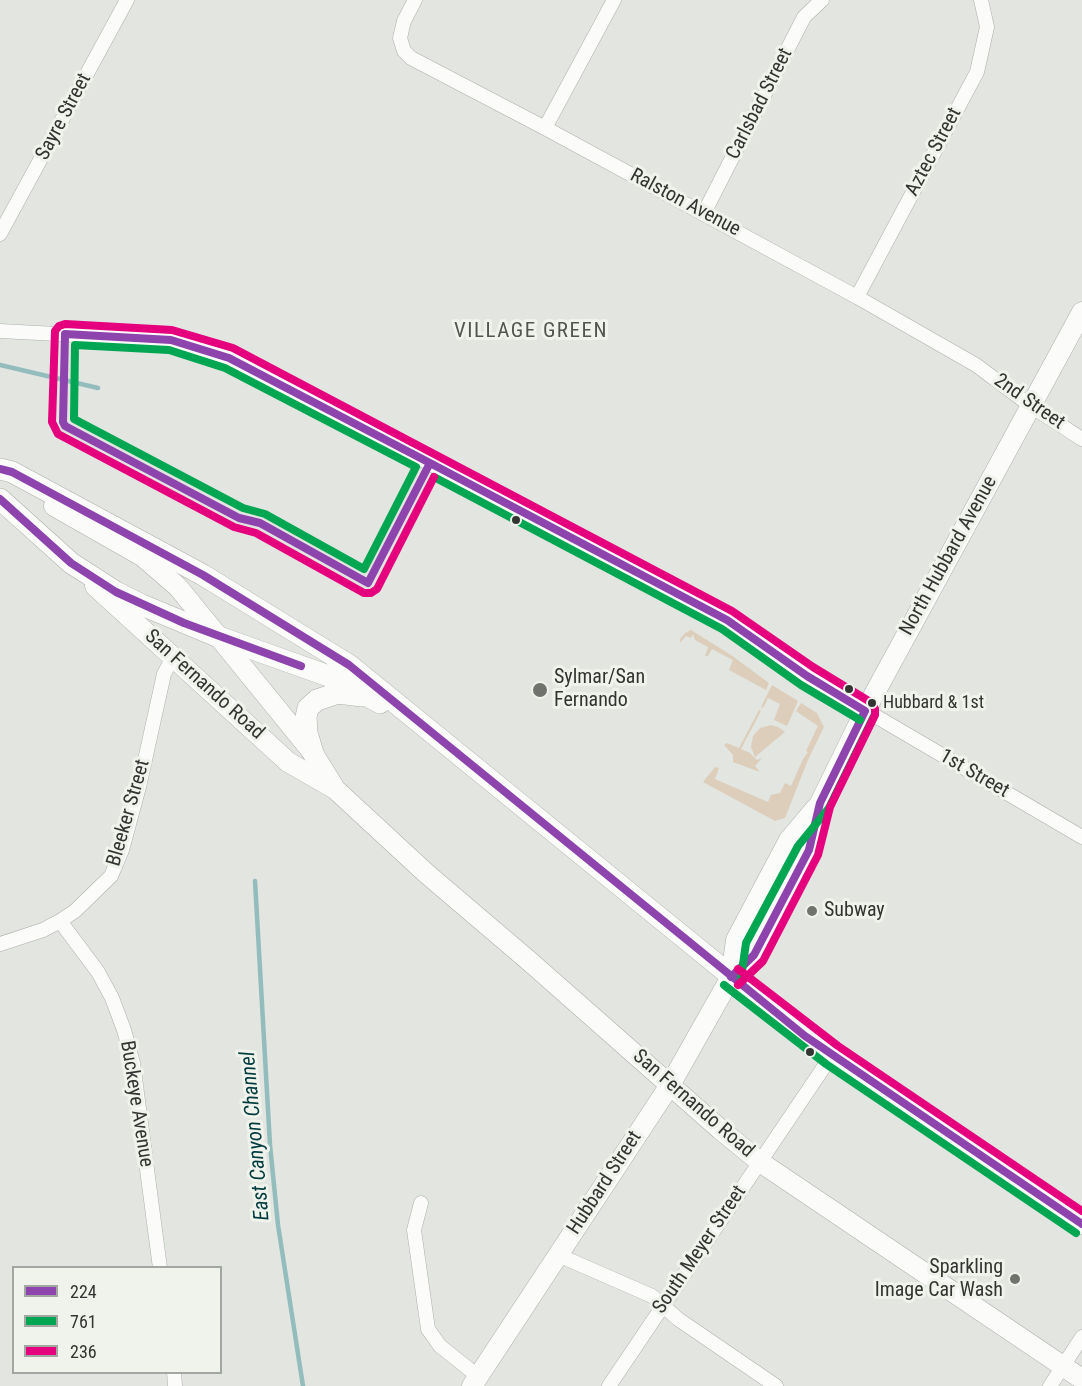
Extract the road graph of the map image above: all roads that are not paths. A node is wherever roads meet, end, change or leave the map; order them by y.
1 (127, 0) edge
2 (415, 0) edge
3 (614, 0) edge
4 (822, 0) edge
5 (981, 0) edge
6 (545, 128) junction
7 (704, 213) junction
8 (0, 234) edge
9 (857, 297) junction
10 (1082, 312) edge
11 (0, 332) edge
12 (976, 365) joint
13 (1032, 406) junction
14 (1082, 439) edge
15 (0, 469) edge
16 (0, 476) edge
17 (0, 499) edge
18 (71, 563) junction
19 (219, 637) junction
20 (173, 657) junction
21 (368, 697) junction
22 (866, 711) junction
23 (416, 721) junction
24 (313, 753) junction
25 (335, 789) junction
26 (820, 803) junction
27 (1082, 837) edge
28 (789, 840) joint
29 (809, 850) joint
30 (60, 921) junction
31 (0, 944) edge
32 (731, 977) junction
33 (832, 1055) junction
34 (670, 1085) junction
35 (760, 1162) junction
36 (421, 1203) dead end
37 (1082, 1224) edge
38 (558, 1255) junction
39 (160, 1266) edge
40 (662, 1306) junction
41 (1082, 1337) edge
42 (1063, 1366) junction
43 (1082, 1378) edge
44 (476, 1381) edge
45 (609, 1386) edge
46 (776, 1386) edge
47 (1050, 1386) edge

1 - 8 street, Sayre Street
2 - 6 street, Ralston Avenue
3 - 6 street
4 - 7 street, Carlsbad Street
5 - 9 street, Aztec Street
6 - 7 street, Ralston Avenue
7 - 9 street, Ralston Avenue
9 - 12 street, Ralston Avenue
10 - 13 main road, North Hubbard Avenue
11 - 22 street, 1st Street
12 - 13 street, 2nd Street
13 - 14 street, 2nd Street
13 - 22 main road, North Hubbard Avenue
15 - 23 main road
16 - 19 main road, San Fernando Road
17 - 18 main road, San Fernando Road
18 - 19 main road
18 - 20 main road, San Fernando Road
19 - 21 main road
19 - 24 main road, San Fernando Road
20 - 25 main road, San Fernando Road
20 - 30 street, Bleeker Street
21 - 23 main road
21 - 24 main road
22 - 26 main road, North Hubbard Avenue
22 - 27 street, 1st Street
23 - 32 main road
24 - 25 main road, San Fernando Road
25 - 34 main road, San Fernando Road
26 - 28 main road, North Hubbard Avenue
26 - 29 main road, North Hubbard Avenue
28 - 32 main road, Hubbard Street
29 - 32 main road, Hubbard Street
30 - 31 street, Bleeker Street
30 - 39 street, Buckeye Avenue
32 - 33 main road
32 - 34 main road, Hubbard Street
33 - 35 street, South Meyer Street
33 - 37 main road
34 - 35 main road, San Fernando Road
34 - 38 main road, Hubbard Street
35 - 40 street, South Meyer Street
35 - 42 main road, San Fernando Road
36 - 44 street
38 - 40 street
38 - 44 main road, Hubbard Street
40 - 45 street, South Meyer Street
40 - 46 street
41 - 42 street
42 - 43 main road, San Fernando Road
42 - 47 street

